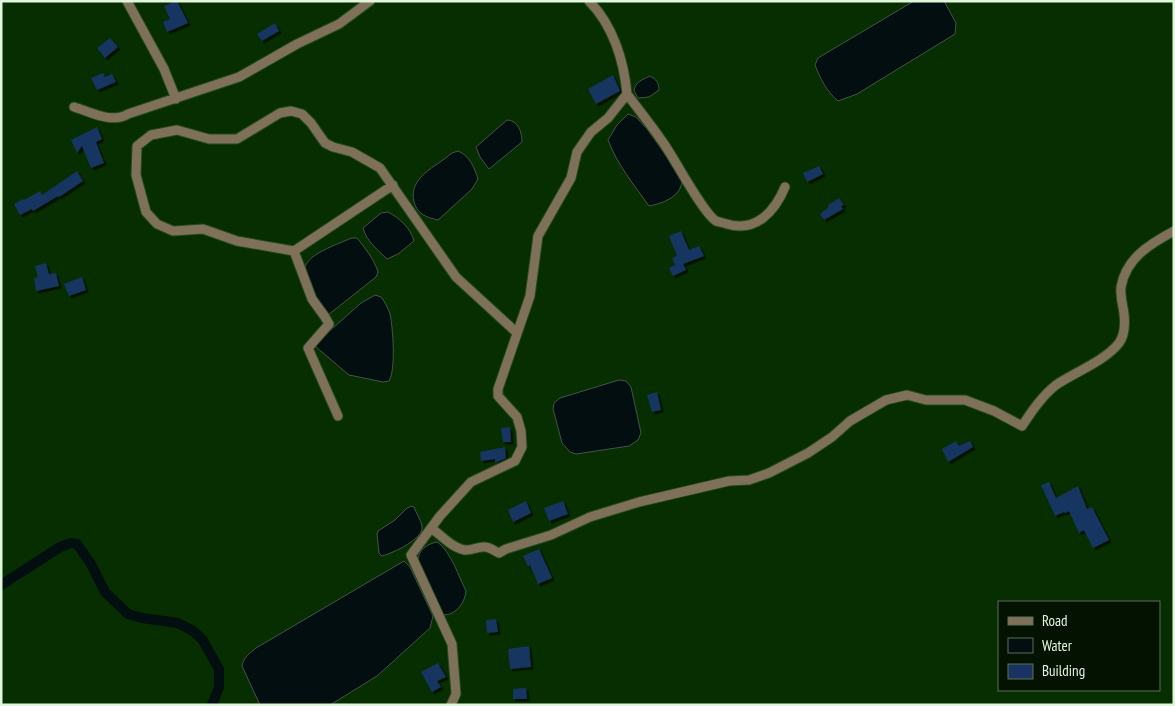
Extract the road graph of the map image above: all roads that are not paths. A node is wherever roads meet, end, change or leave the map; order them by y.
1 (127, 1) edge
2 (370, 1) edge
3 (590, 1) edge
4 (627, 94) junction
5 (176, 99) junction
6 (74, 107) dead end
7 (393, 185) junction
8 (785, 187) dead end
9 (1174, 231) edge
10 (294, 251) junction
11 (516, 332) junction
12 (338, 416) dead end
13 (431, 528) junction
14 (450, 705) edge

1 - 5 street
2 - 5 street
3 - 4 street
4 - 8 street
4 - 11 street
5 - 6 street
7 - 10 street
7 - 10 street
7 - 11 street
9 - 13 street
10 - 12 street
11 - 13 street
13 - 14 street

